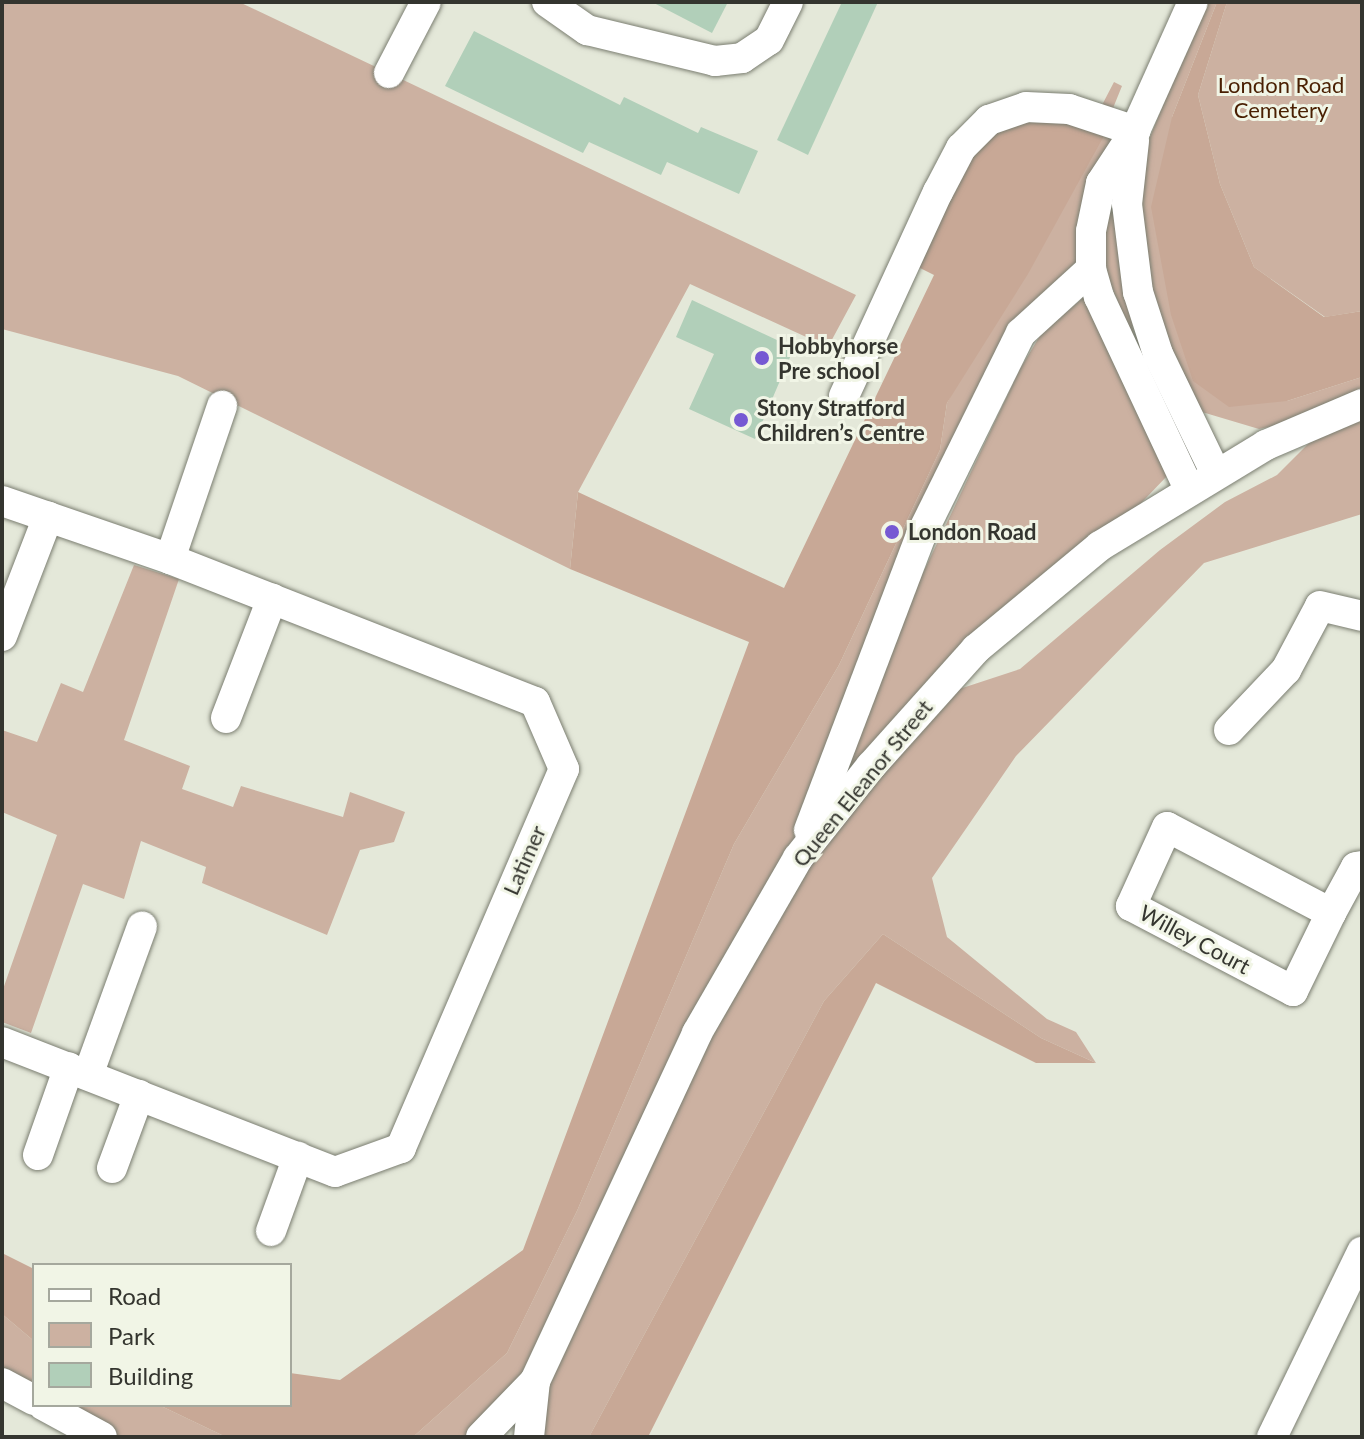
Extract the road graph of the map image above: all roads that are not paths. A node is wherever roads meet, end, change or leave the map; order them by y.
1 (426, 2) edge
2 (547, 2) edge
3 (788, 2) edge
4 (1193, 2) edge
5 (389, 73) dead end
6 (1135, 131) junction
7 (1091, 269) junction
8 (844, 396) dead end
9 (1362, 404) edge
10 (222, 406) dead end
11 (1216, 474) junction
12 (1189, 489) junction
13 (2, 501) edge
14 (48, 517) junction
15 (170, 559) junction
16 (272, 599) junction
17 (1362, 616) edge
18 (2, 636) edge
19 (226, 718) dead end
20 (1229, 730) dead end
21 (798, 858) junction
22 (1362, 866) edge
23 (1331, 913) junction
24 (142, 927) dead end
25 (2, 1042) edge
26 (78, 1071) junction
27 (139, 1095) junction
28 (38, 1155) dead end
29 (298, 1157) junction
30 (112, 1168) dead end
31 (271, 1231) dead end
32 (1362, 1252) edge
33 (1353, 1293) edge
34 (535, 1381) junction
35 (2, 1383) edge
36 (32, 1399) edge
37 (47, 1407) edge
38 (102, 1437) edge
39 (481, 1437) edge
40 (529, 1437) edge
41 (1272, 1437) edge

1 - 5 street
2 - 3 street
4 - 6 street
6 - 7 street
6 - 8 street
6 - 11 street
7 - 12 street
7 - 21 street
9 - 11 street, Queen Eleanor Street
10 - 15 street
11 - 12 street, Queen Eleanor Street
12 - 21 street, Queen Eleanor Street
13 - 14 street, Latimer
14 - 15 street, Latimer
14 - 18 street
15 - 16 street, Latimer
16 - 19 street
16 - 29 street, Latimer
17 - 20 street
21 - 34 street, Queen Eleanor Street
22 - 23 street, Willey Court
23 - 23 street, Willey Court
24 - 26 street
25 - 26 street, Latimer
26 - 27 street, Latimer
26 - 28 street
27 - 29 street, Latimer
27 - 30 street
29 - 31 street
32 - 33 street
33 - 41 street
34 - 39 street, Queen Eleanor Street
34 - 40 street, Queen Eleanor Street
35 - 36 street
37 - 38 street

